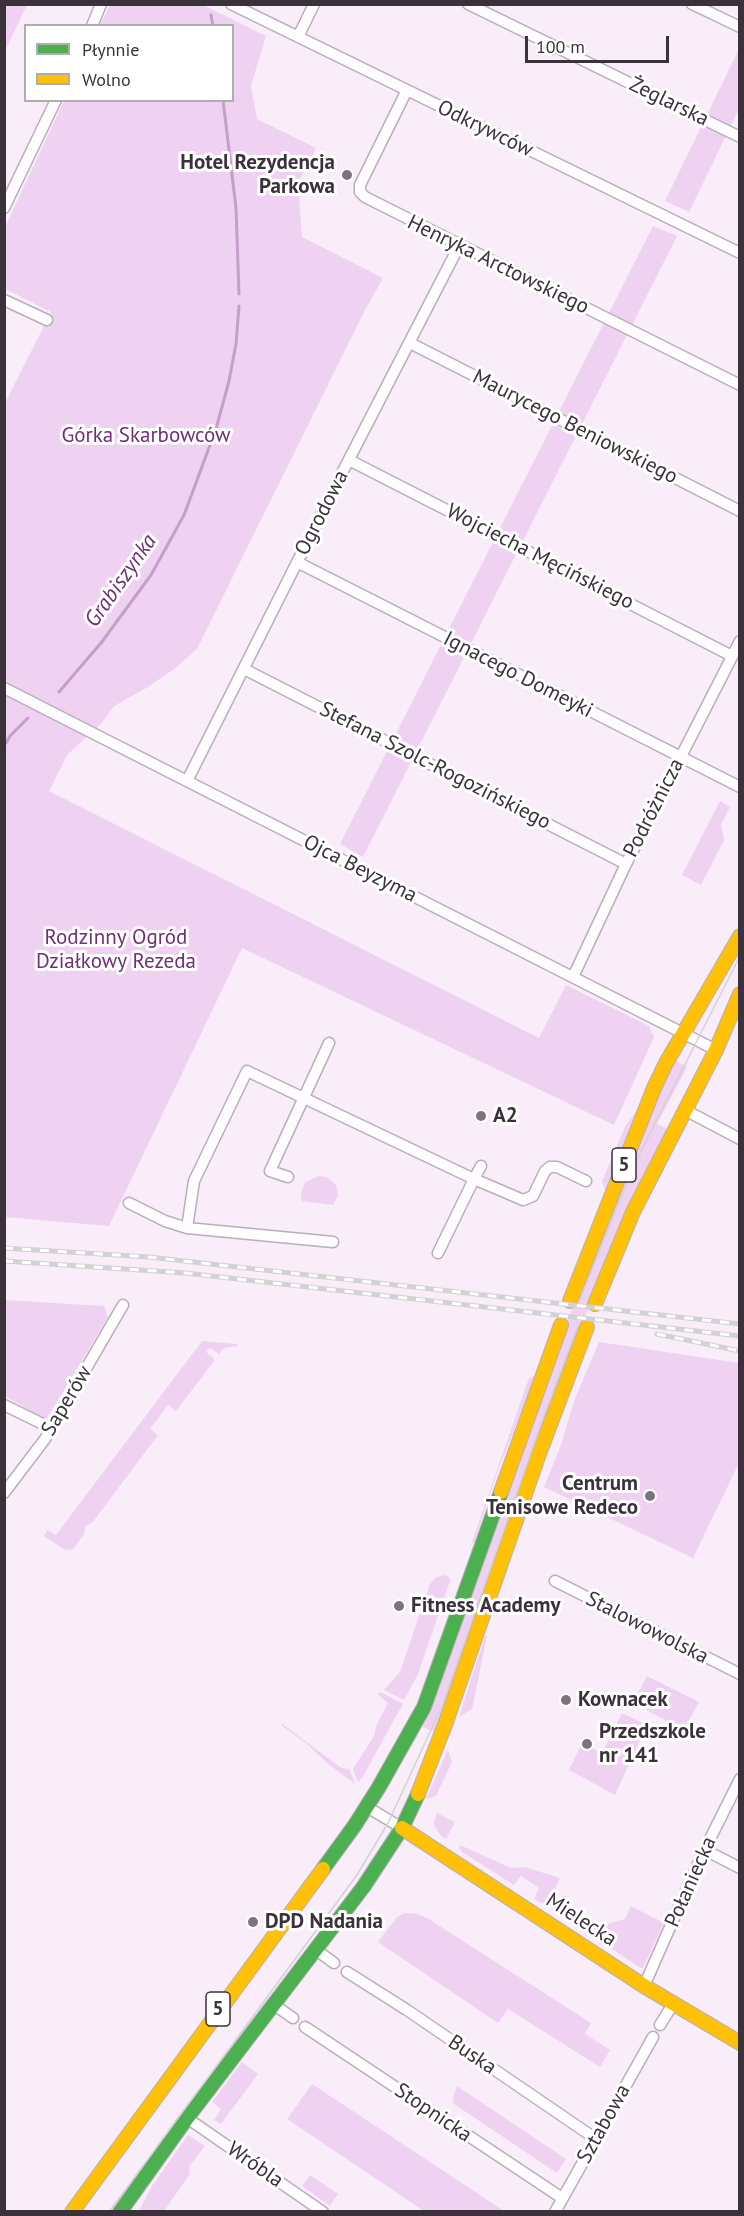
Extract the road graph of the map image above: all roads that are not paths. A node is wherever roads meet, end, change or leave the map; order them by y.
1 (101, 4) edge
2 (231, 4) edge
3 (314, 4) edge
4 (468, 4) edge
5 (692, 4) edge
6 (93, 24) edge
7 (740, 27) edge
8 (298, 37) junction
9 (407, 90) junction
10 (55, 102) edge
11 (740, 137) edge
12 (4, 208) edge
13 (459, 246) junction
14 (740, 253) edge
15 (4, 300) edge
16 (47, 320) dead end
17 (410, 343) junction
18 (740, 385) edge
19 (349, 460) junction
20 (740, 511) edge
21 (297, 562) junction
22 (740, 641) edge
23 (732, 656) junction
24 (244, 669) junction
25 (4, 688) edge
26 (680, 757) junction
27 (187, 781) junction
28 (740, 788) edge
29 (626, 864) junction
30 (740, 936) edge
31 (573, 977) junction
32 (740, 994) edge
33 (683, 1033) junction
34 (329, 1043) dead end
35 (716, 1050) junction
36 (305, 1098) junction
37 (685, 1110) junction
38 (740, 1139) edge
39 (481, 1166) dead end
40 (288, 1177) dead end
41 (474, 1179) junction
42 (586, 1181) dead end
43 (129, 1203) dead end
44 (187, 1228) junction
45 (333, 1242) dead end
46 (438, 1253) dead end
47 (570, 1301) dead end
48 (596, 1304) dead end
49 (123, 1305) dead end
50 (561, 1325) dead end
51 (586, 1327) dead end
52 (4, 1405) edge
53 (51, 1428) junction
54 (4, 1492) edge
55 (555, 1581) dead end
56 (740, 1674) edge
57 (740, 1779) edge
58 (367, 1807) junction
59 (402, 1828) junction
60 (705, 1850) junction
61 (740, 1868) edge
62 (315, 1949) junction
63 (334, 1963) dead end
64 (347, 1972) dead end
65 (644, 1986) junction
66 (273, 2004) junction
67 (673, 2004) junction
68 (293, 2018) dead end
69 (660, 2025) dead end
70 (305, 2027) dead end
71 (653, 2037) dead end
72 (740, 2043) edge
73 (187, 2118) junction
74 (596, 2139) junction
75 (562, 2198) junction
76 (72, 2211) edge
77 (120, 2211) edge
78 (323, 2211) edge
79 (555, 2211) edge

1 - 6 street
2 - 8 street, Odkrywców
3 - 8 street
4 - 11 street, Żeglarska
5 - 7 street
8 - 9 street, Odkrywców
9 - 13 street, Henryka Arctowskiego
9 - 14 street, Odkrywców
10 - 12 street
13 - 17 street, Ogrodowa
13 - 18 street, Henryka Arctowskiego
15 - 16 street
17 - 19 street, Ogrodowa
17 - 20 street, Maurycego Beniowskiego
19 - 21 street, Ogrodowa
19 - 23 street, Wojciecha Męcińskiego
21 - 24 street, Ogrodowa
21 - 26 street, Ignacego Domeyki
22 - 23 street, Podróżnicza
23 - 26 street, Podróżnicza
24 - 27 street, Ogrodowa
24 - 29 street, Stefana Szolc-Rogozińskiego
25 - 27 street, Ojca Beyzyma
26 - 28 street, Ignacego Domeyki
26 - 29 street, Podróżnicza
27 - 31 street, Ojca Beyzyma
29 - 31 street, Podróżnicza
30 - 33 main road, 5
31 - 33 street, Ojca Beyzyma
32 - 35 main road, 5
33 - 35 street, Ojca Beyzyma
33 - 47 main road, 5
34 - 36 street
35 - 37 main road, 5
36 - 40 street
36 - 41 street
36 - 44 street
37 - 38 street
37 - 48 main road, 5
39 - 41 street
41 - 42 street
41 - 46 street
43 - 44 street
44 - 45 street
49 - 53 street, Saperów
50 - 58 main road, 5
51 - 59 main road, 5
52 - 53 street
53 - 54 street, Saperów
55 - 56 street, Stalowowolska
57 - 60 street, Połaniecka
58 - 59 street
58 - 76 main road, 5
59 - 62 main road, 5
59 - 65 main road, Mielecka
60 - 61 street
60 - 65 street, Połaniecka
62 - 63 street
62 - 66 main road, 5
64 - 74 street, Buska
65 - 67 main road, Mielecka
66 - 68 street
66 - 73 main road, 5
67 - 69 street
67 - 72 main road, Mielecka
70 - 75 street, Stopnicka
71 - 74 street, Sztabowa
73 - 77 main road, 5
73 - 78 street, Wróbla
74 - 75 street, Sztabowa
75 - 79 street, Sztabowa

